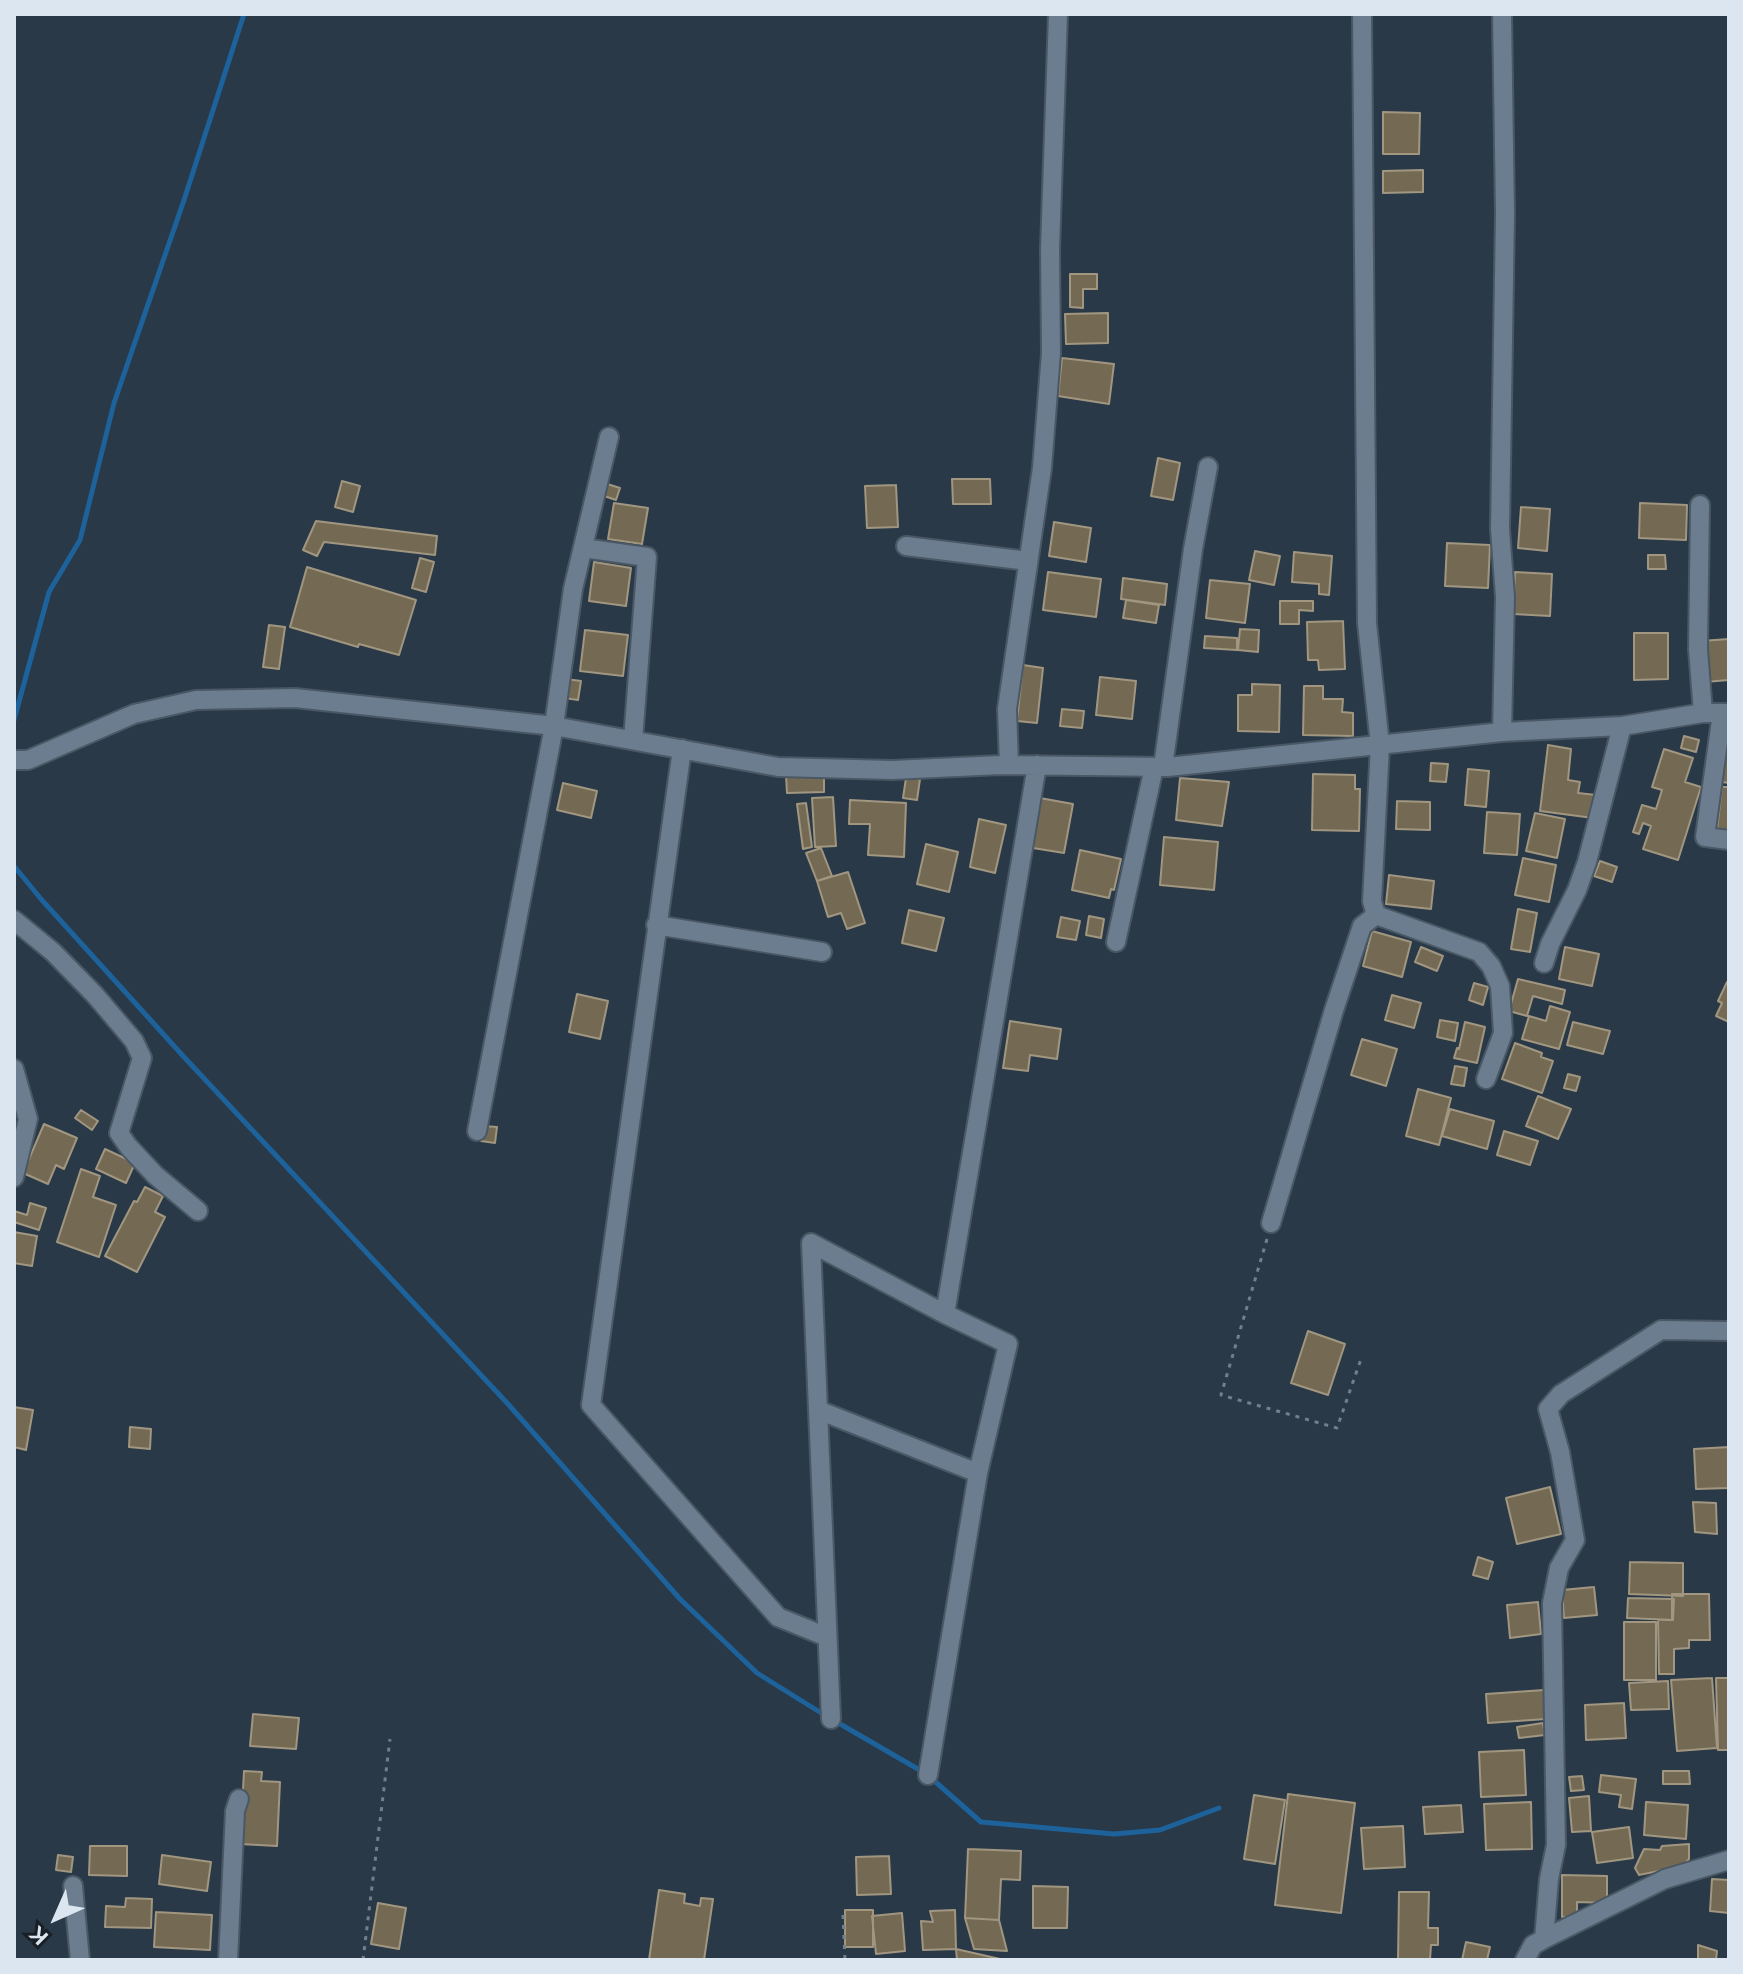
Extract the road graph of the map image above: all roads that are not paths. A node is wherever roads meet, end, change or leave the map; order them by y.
1 (1058, 14) edge
2 (1362, 14) edge
3 (1502, 14) edge
4 (609, 437) dead end
5 (1208, 467) dead end
6 (1700, 505) dead end
7 (906, 546) dead end
8 (583, 548) junction
9 (1028, 561) junction
10 (1718, 713) edge
11 (554, 726) junction
12 (1622, 726) junction
13 (1502, 732) junction
14 (633, 740) junction
15 (1380, 745) junction
16 (682, 749) junction
17 (14, 760) edge
18 (1009, 765) junction
19 (1037, 765) junction
20 (1159, 767) junction
21 (1729, 840) edge
22 (1376, 915) junction
23 (14, 920) edge
24 (656, 925) junction
25 (1116, 942) dead end
26 (822, 952) dead end
27 (1544, 963) dead end
28 (14, 1069) edge
29 (1486, 1079) dead end
30 (477, 1131) dead end
31 (14, 1177) edge
32 (198, 1211) dead end
33 (1271, 1223) road end
34 (945, 1314) junction
35 (1729, 1331) edge
36 (818, 1410) junction
37 (978, 1473) junction
38 (827, 1637) junction
39 (831, 1719) dead end
40 (928, 1775) dead end
41 (239, 1799) dead end
42 (1729, 1860) edge
43 (73, 1886) dead end
44 (1544, 1939) junction
45 (80, 1960) edge
46 (228, 1960) edge
47 (1525, 1960) edge

1 - 9 street
2 - 15 street
3 - 13 street
4 - 8 street
5 - 20 street
6 - 10 street
7 - 9 street
8 - 11 street
8 - 14 street
9 - 18 street
10 - 12 street
10 - 21 street
11 - 14 street
11 - 17 street
11 - 30 street
12 - 13 street
12 - 27 street
13 - 15 street
14 - 16 street
15 - 20 street
15 - 22 street
16 - 18 street
16 - 24 street
18 - 19 street
19 - 20 street
19 - 34 street
20 - 25 street
22 - 29 street
22 - 33 street
23 - 32 street
24 - 26 street
24 - 38 street
28 - 31 street
34 - 36 street
34 - 37 street
35 - 44 street
36 - 37 street
36 - 38 street
37 - 40 street
38 - 39 street
41 - 46 street
42 - 44 street
43 - 45 street
44 - 47 street

